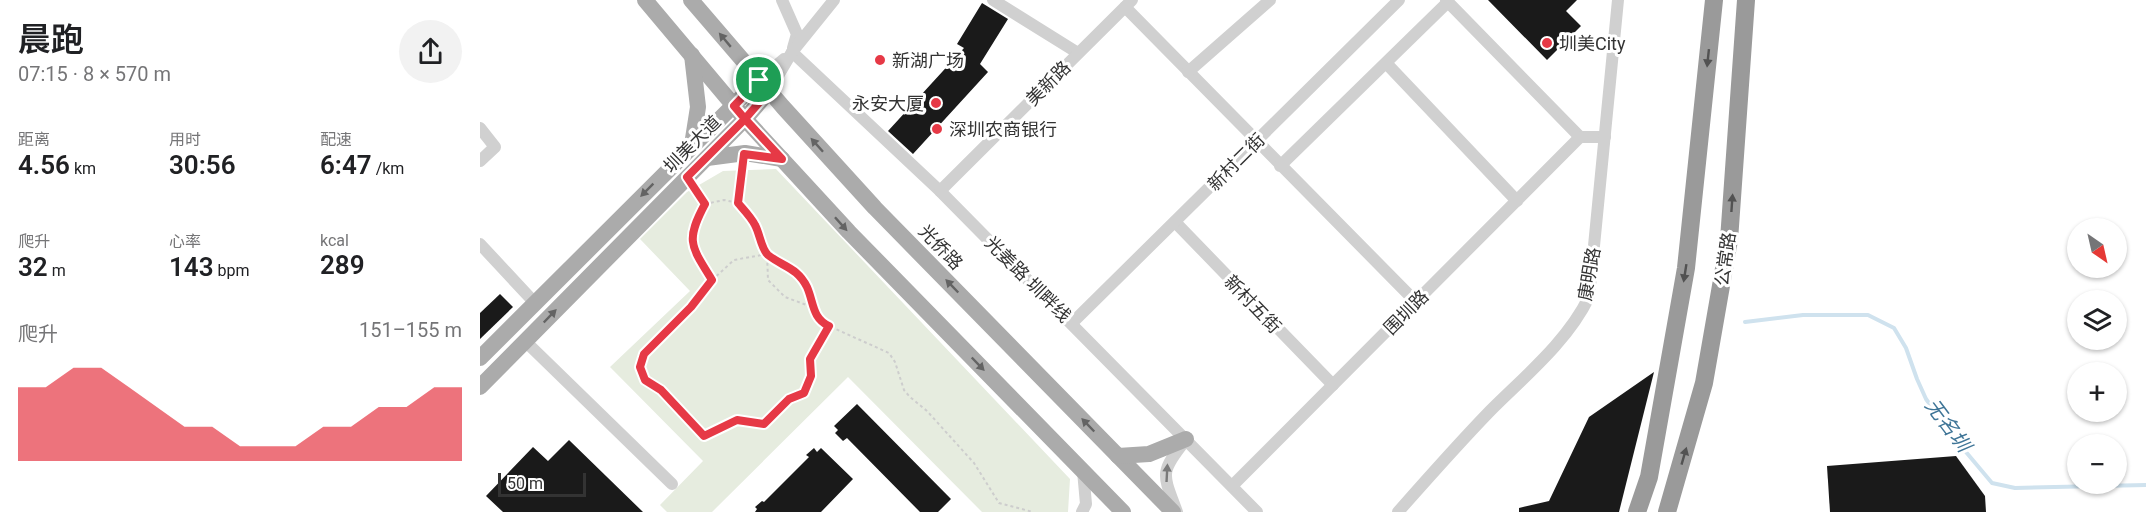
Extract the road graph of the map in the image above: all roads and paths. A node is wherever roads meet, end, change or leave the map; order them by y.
1 (645, 0) edge
2 (691, 0) edge
3 (782, 0) edge
4 (834, 0) edge
5 (993, 0) edge
6 (1270, 0) edge
7 (1399, 0) edge
8 (1618, 0) edge
9 (1714, 0) edge
10 (1746, 0) edge
11 (1447, 1) edge
12 (1128, 4) edge
13 (792, 52) junction
14 (1078, 54) junction
15 (692, 55) junction
16 (1386, 63) junction
17 (1188, 72) junction
18 (764, 85) junction
19 (734, 106) junction
20 (745, 119) junction
21 (480, 128) edge
22 (1580, 137) junction
23 (1605, 137) junction
24 (1257, 142) junction
25 (692, 145) junction
26 (744, 154) junction
27 (707, 158) junction
28 (782, 159) junction
29 (480, 161) edge
30 (1280, 166) junction
31 (687, 177) junction
32 (940, 191) junction
33 (1517, 201) junction
34 (738, 203) junction
35 (705, 204) junction
36 (1175, 222) junction
37 (480, 244) edge
38 (767, 254) junction
39 (712, 280) junction
40 (534, 302) junction
41 (1416, 302) junction
42 (813, 307) junction
43 (1072, 323) junction
44 (829, 326) junction
45 (525, 341) junction
46 (480, 358) edge
47 (1334, 384) junction
48 (480, 387) edge
49 (1186, 440) junction
50 (1118, 456) junction
51 (1083, 471) junction
52 (672, 484) dead end
53 (1232, 486) junction
54 (1033, 512) edge
55 (1082, 512) edge
56 (1123, 512) edge
57 (1175, 512) edge
58 (1257, 512) edge
59 (1398, 512) edge
60 (1638, 512) edge
61 (1667, 512) edge

1 - 15 main road
18 -> 2 main road, 光侨路
3 - 13 street
4 - 13 street, 圳美大道
5 - 14 street
6 - 17 street
7 - 24 street, 新村二街
8 - 23 street, 康明路
9 -> 60 highway, 公常路
61 -> 10 highway, 公常路
11 - 16 street
11 - 22 street
12 - 14 street, 美新路
12 - 17 street
13 - 18 street, 圳美大道
13 - 32 street, 光姜路 圳畔线
14 - 32 street, 美新路
15 - 19 main road
15 - 25 main road
16 - 30 street
16 - 33 street
17 - 24 street
18 - 19 main road, 圳美大道
18 - 20 main road, 圳美大道
50 -> 18 main road, 光侨路
19 - 20 main road
19 - 25 main road, 圳美大道
20 - 27 main road, 圳美大道
20 - 28 main road
21 - 29 street
22 - 23 street
22 - 33 street, 围圳路
23 - 59 street, 康明路
24 - 30 street
24 - 36 street, 新村二街
25 -> 40 main road, 圳美大道
26 - 27 main road
26 - 28 main road
26 - 34 path
27 - 31 main road, 圳美大道
28 -> 51 main road
30 - 41 street
31 - 35 path
45 -> 31 main road, 圳美大道
32 - 43 street, 光姜路 圳畔线
33 - 41 street, 围圳路
34 - 35 path
34 - 38 path
35 - 39 path
36 - 43 street, 新村二街
36 - 47 street, 新村五街
37 - 40 street
38 - 39 path
38 - 42 path
38 - 42 path
39 - 44 path
40 - 46 main road, 圳美大道
41 - 47 street, 围圳路
42 - 44 path
43 - 49 street, 光姜路 圳畔线
44 - 54 path
45 - 48 main road, 圳美大道
45 - 52 street
47 - 53 street, 围圳路
49 - 50 main road
49 - 53 street, 光姜路 圳畔线
57 -> 49 street
50 - 57 main road, 光侨路
51 - 55 street
51 - 56 main road
53 - 58 street, 光姜路 圳畔线

